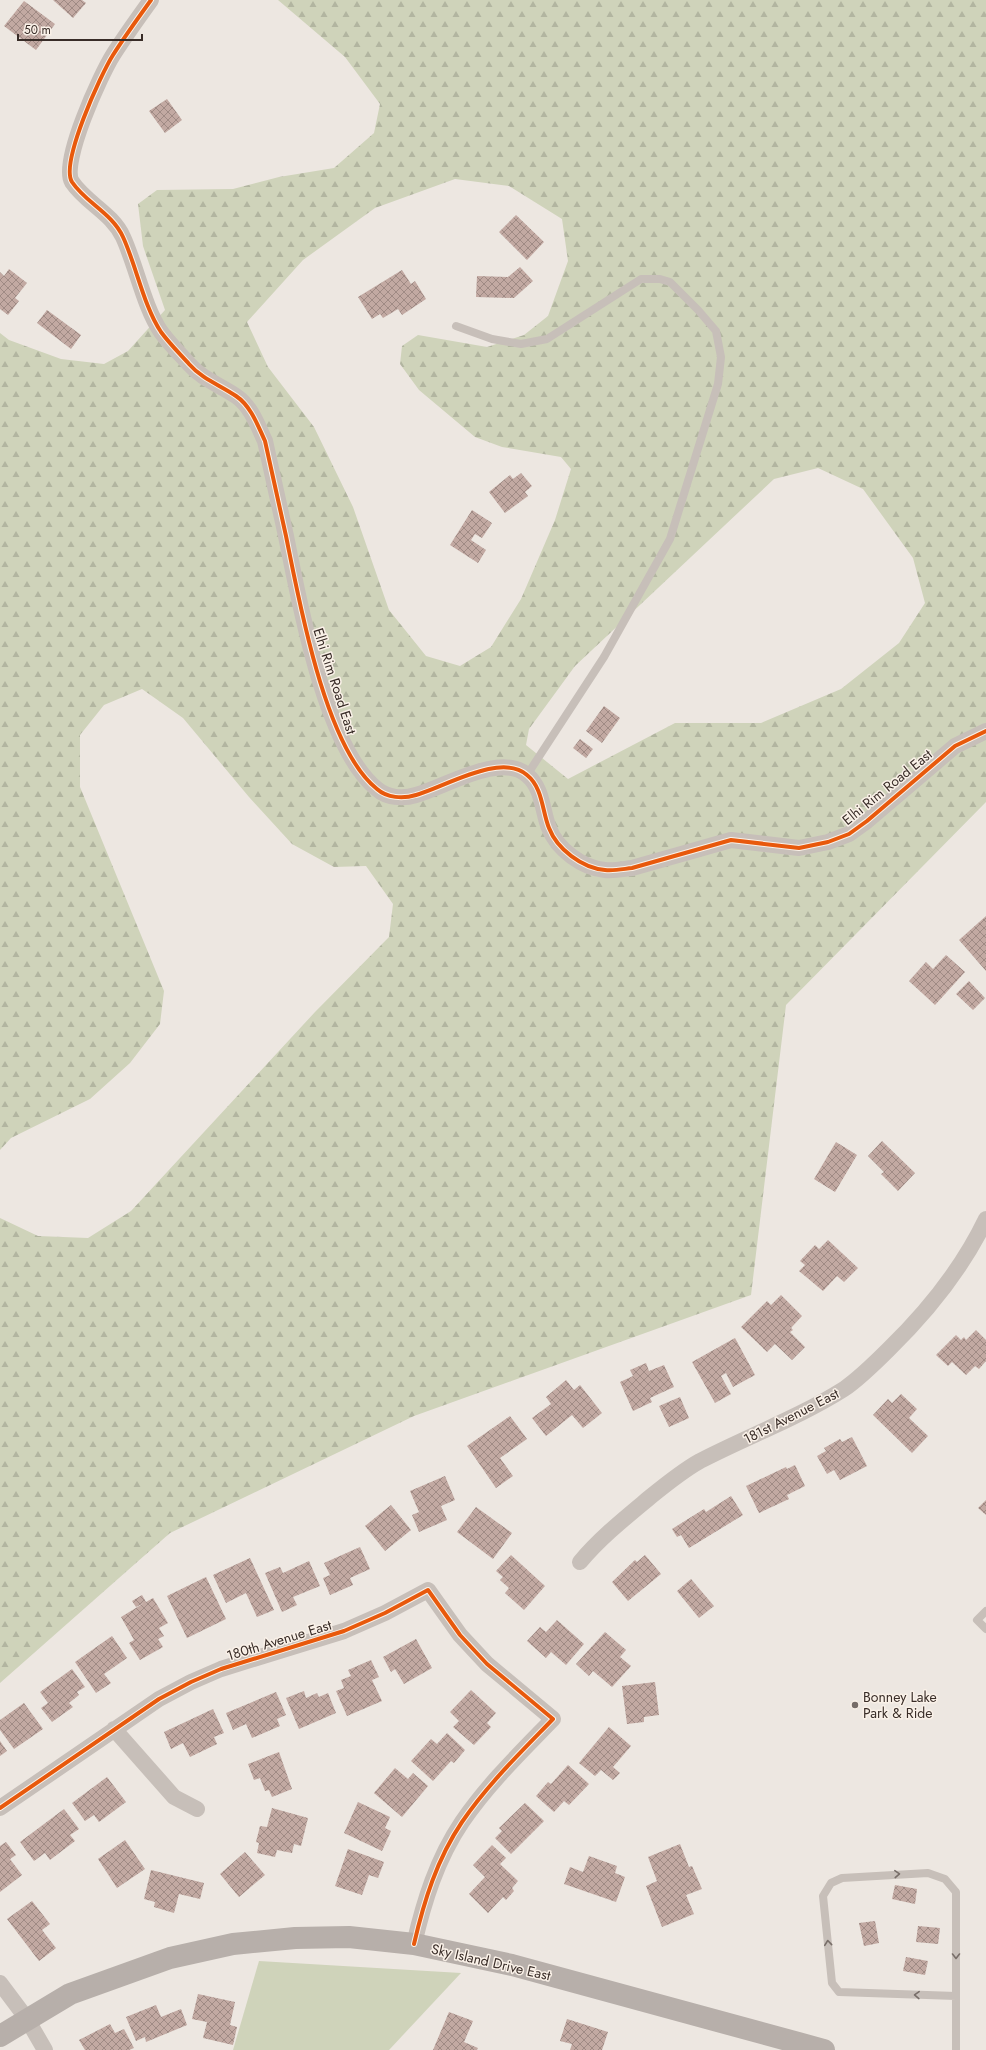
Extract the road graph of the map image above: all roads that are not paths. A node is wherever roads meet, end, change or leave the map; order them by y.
1 (151, 0) edge
2 (456, 326) dead end
3 (986, 731) edge
4 (527, 775) junction
5 (986, 1219) edge
6 (580, 1562) dead end
7 (986, 1611) edge
8 (986, 1629) edge
9 (114, 1730) junction
10 (0, 1808) edge
11 (197, 1809) dead end
12 (414, 1944) junction
13 (0, 1983) edge
14 (956, 1996) junction
15 (27, 2019) junction
16 (0, 2036) edge
17 (45, 2050) edge
18 (824, 2050) edge
19 (956, 2050) edge

1 - 4 street, Elhi Rim Road East
2 - 4 lane
3 - 4 street, Elhi Rim Road East
5 - 6 street, 181st Avenue East
7 - 8 lane
9 - 10 street, 180th Avenue East
9 - 11 street
9 - 12 street, 180th Avenue East
12 - 15 street, Sky Island Drive East
12 - 18 street, Sky Island Drive East
13 - 15 street
14 -> 14 lane
14 - 19 lane
15 - 16 street, Sky Island Drive East
15 - 17 street

